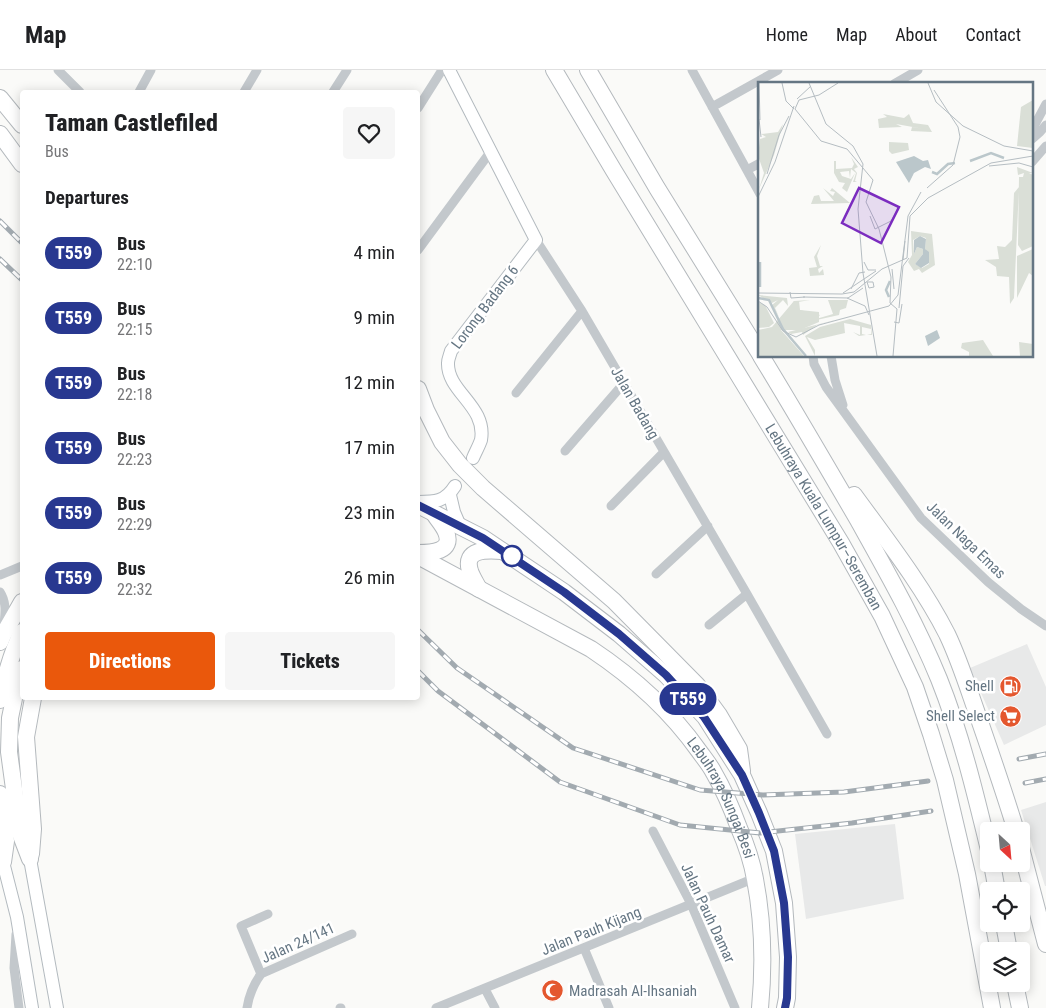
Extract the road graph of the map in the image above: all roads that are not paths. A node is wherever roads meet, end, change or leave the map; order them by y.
1 (58, 70) edge
2 (151, 70) edge
3 (257, 70) edge
4 (347, 70) edge
5 (442, 70) edge
6 (449, 70) edge
7 (554, 70) edge
8 (588, 70) edge
9 (692, 70) edge
10 (778, 70) edge
11 (918, 70) edge
12 (897, 82) edge
13 (78, 90) edge
14 (140, 90) edge
15 (245, 90) edge
16 (334, 90) edge
17 (0, 98) edge
18 (1046, 104) edge
19 (420, 105) edge
20 (712, 107) junction
21 (20, 123) edge
22 (1046, 124) edge
23 (1034, 126) edge
24 (0, 134) edge
25 (1034, 137) edge
26 (1046, 146) edge
27 (491, 151) junction
28 (1046, 155) edge
29 (20, 161) edge
30 (1034, 161) edge
31 (1034, 162) edge
32 (758, 164) edge
33 (747, 170) junction
34 (758, 190) edge
35 (536, 240) junction
36 (420, 247) edge
37 (582, 311) junction
38 (758, 352) edge
39 (762, 358) edge
40 (814, 358) edge
41 (832, 358) edge
42 (624, 383) junction
43 (516, 393) dead end
44 (420, 394) edge
45 (845, 412) junction
46 (806, 428) junction
47 (565, 451) dead end
48 (664, 452) junction
49 (473, 458) dead end
50 (420, 504) edge
51 (420, 505) edge
52 (611, 506) dead end
53 (433, 513) junction
54 (460, 526) junction
55 (708, 526) junction
56 (504, 551) junction
57 (420, 554) edge
58 (420, 555) edge
59 (20, 567) edge
60 (656, 574) dead end
61 (0, 575) edge
62 (479, 589) junction
63 (0, 592) edge
64 (747, 594) junction
65 (20, 605) edge
66 (709, 625) dead end
67 (1046, 626) edge
68 (20, 636) edge
69 (1, 638) edge
70 (20, 675) edge
71 (0, 700) edge
72 (33, 700) edge
73 (827, 734) dead end
74 (742, 775) junction
75 (0, 794) edge
76 (982, 822) edge
77 (1013, 822) edge
78 (653, 831) dead end
79 (1, 859) edge
80 (30, 859) junction
81 (1027, 872) edge
82 (755, 878) junction
83 (691, 904) junction
84 (268, 914) dead end
85 (17, 917) junction
86 (352, 934) dead end
87 (1046, 944) edge
88 (584, 948) junction
89 (260, 974) junction
90 (485, 989) junction
91 (1017, 992) edge
92 (19, 1008) edge
93 (32, 1008) edge
94 (57, 1008) edge
95 (247, 1008) edge
96 (436, 1008) edge
97 (495, 1008) edge
98 (609, 1008) edge
99 (736, 1008) edge
100 (760, 1008) edge
101 (785, 1008) edge
102 (992, 1008) edge
103 (1020, 1008) edge

1 - 13 street
2 - 14 street
3 - 15 street
4 - 16 street
5 - 19 street
6 - 27 street, Jalan Badang
7 - 102 highway, Lebuhraya Kuala Lumpur–Seremban
8 - 38 highway, Lebuhraya Kuala Lumpur–Seremban
9 - 20 street
10 - 20 street
11 - 12 street
17 - 21 highway
18 - 23 street
20 - 33 street
22 - 25 street
24 - 29 highway
26 - 30 street
27 - 35 street, Jalan Badang
27 - 36 street
28 - 31 street
32 - 33 street
33 - 34 street
35 - 37 street, Jalan Badang
35 - 49 street, Lorong Badang 6
37 - 42 street, Jalan Badang
37 - 43 street
39 - 46 highway, Lebuhraya Kuala Lumpur–Seremban
40 - 45 street, Jalan Naga Emas
41 - 45 street, Jalan Naga Emas
42 - 47 street
42 - 48 street, Jalan Badang
44 - 74 highway
45 - 67 street, Jalan Naga Emas
46 - 76 highway, Lebuhraya Kuala Lumpur–Seremban
46 - 77 highway
48 - 52 street
48 - 55 street, Jalan Badang
50 - 54 street
51 - 53 highway, Lebuhraya Sungai Besi
53 - 54 highway, Lebuhraya Sungai Besi
53 - 57 highway
54 - 56 highway, Lebuhraya Sungai Besi
55 - 60 street
55 - 64 street, Jalan Badang
56 - 62 highway
56 - 74 highway, Lebuhraya Sungai Besi
58 - 62 highway, Lebuhraya Sungai Besi
59 - 61 street
62 - 82 highway, Lebuhraya Sungai Besi
63 - 69 street
64 - 66 street
64 - 73 street, Jalan Badang
65 - 69 highway
68 - 71 highway
70 - 80 highway
72 - 80 highway
74 - 101 highway, Lebuhraya Sungai Besi
75 - 79 highway
78 - 83 street, Jalan Pauh Damar
79 - 85 street
80 - 94 street
81 - 87 highway
82 - 83 street, Jalan Pauh Kijang
82 - 100 highway, Lebuhraya Sungai Besi
83 - 88 street, Jalan Pauh Kijang
83 - 99 street, Jalan Pauh Damar
84 - 89 street
85 - 92 street
85 - 93 street
86 - 89 street, Jalan 24/141
88 - 90 street, Jalan Pauh Kijang
88 - 98 street
89 - 95 street, Jalan 24/141
90 - 96 street, Jalan Pauh Kijang
90 - 97 street
91 - 103 highway

